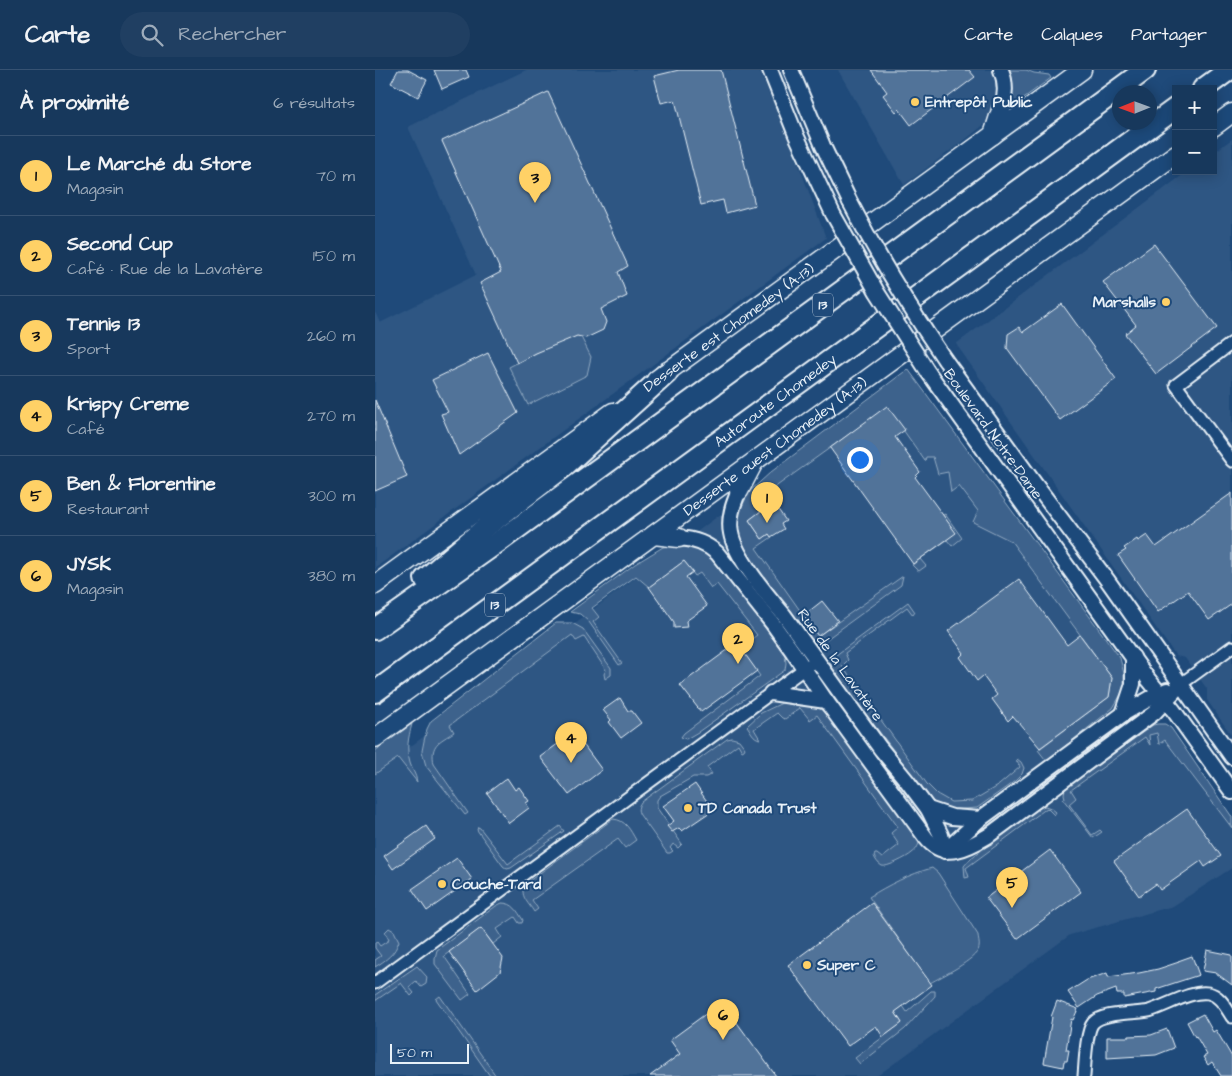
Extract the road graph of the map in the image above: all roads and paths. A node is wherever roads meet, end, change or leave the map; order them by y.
1 (770, 70) edge
2 (791, 70) edge
3 (1001, 70) edge
4 (1083, 70) edge
5 (1145, 70) edge
6 (1229, 70) edge
7 (1208, 85) edge
8 (1002, 107) joint
9 (1172, 111) edge
10 (1232, 113) edge
11 (1217, 124) edge
12 (993, 135) junction
13 (1172, 157) edge
14 (1232, 343) edge
15 (667, 373) junction
16 (1232, 461) edge
17 (755, 462) junction
18 (739, 491) joint
19 (653, 534) junction
20 (679, 538) joint
21 (375, 586) edge
22 (375, 623) edge
23 (375, 629) edge
24 (1232, 647) edge
25 (1133, 657) junction
26 (816, 660) junction
27 (804, 669) junction
28 (1181, 684) junction
29 (375, 692) edge
30 (771, 693) junction
31 (1163, 697) junction
32 (826, 701) junction
33 (1123, 714) junction
34 (375, 738) edge
35 (1232, 757) edge
36 (1232, 792) edge
37 (928, 809) junction
38 (980, 819) junction
39 (945, 852) junction
40 (375, 983) edge
41 (1232, 1017) edge
42 (1084, 1076) edge

1 - 25 street, Boulevard Notre-Dame, bridge
2 - 28 street, Boulevard Notre-Dame, bridge
3 - 8 street
4 - 12 main road, Desserte est Chomedey (A-13)
5 - 23 highway, 13
6 - 7 highway
8 - 12 main road
9 - 29 highway, Autoroute Chomedey / 13
10 - 11 main road
12 - 15 main road, Desserte est Chomedey (A-13)
13 - 17 main road, Desserte ouest Chomedey (A-13)
14 - 16 street
15 - 21 main road, Desserte est Chomedey (A-13)
15 - 22 highway
17 - 18 main road
17 - 19 main road, Desserte ouest Chomedey (A-13)
18 - 26 street, Rue de la Lavatère
19 - 20 main road
19 - 34 main road, Desserte ouest Chomedey (A-13)
20 - 27 street, Rue de la Lavatère
24 - 28 street
25 - 31 street, Boulevard Notre-Dame
25 - 33 street
26 - 27 street
26 - 37 street, Rue de la Lavatère
27 - 30 street
27 - 32 street, Rue de la Lavatère
28 - 31 street
28 - 35 street, Boulevard Notre-Dame
30 - 32 street
30 - 40 street
31 - 33 street
31 - 36 street, Boulevard Notre-Dame
31 - 39 street
32 - 39 street, Rue de la Lavatère
33 - 38 street
37 - 38 street
37 - 39 street, Rue de la Lavatère
38 - 39 street
41 - 42 street

